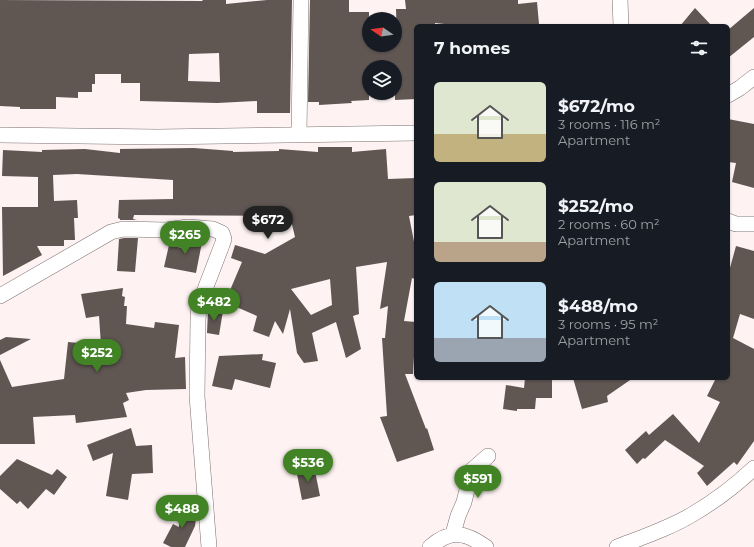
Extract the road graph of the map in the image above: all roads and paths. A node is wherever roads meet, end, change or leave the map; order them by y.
1 (302, 0) edge
2 (620, 0) edge
3 (620, 24) edge
4 (754, 76) edge
5 (730, 94) edge
6 (414, 133) edge
7 (299, 134) junction
8 (0, 135) edge
9 (730, 222) edge
10 (754, 224) edge
11 (0, 296) edge
12 (488, 456) dead end
13 (754, 468) edge
14 (453, 534) junction
15 (209, 547) edge
16 (430, 547) edge
17 (486, 547) edge
18 (617, 547) edge

1 - 7 street
2 - 3 street
4 - 5 street
6 - 7 street
7 - 8 street
9 - 10 street
11 - 15 street
12 - 14 street
13 - 18 street
14 - 16 street
14 - 17 street

